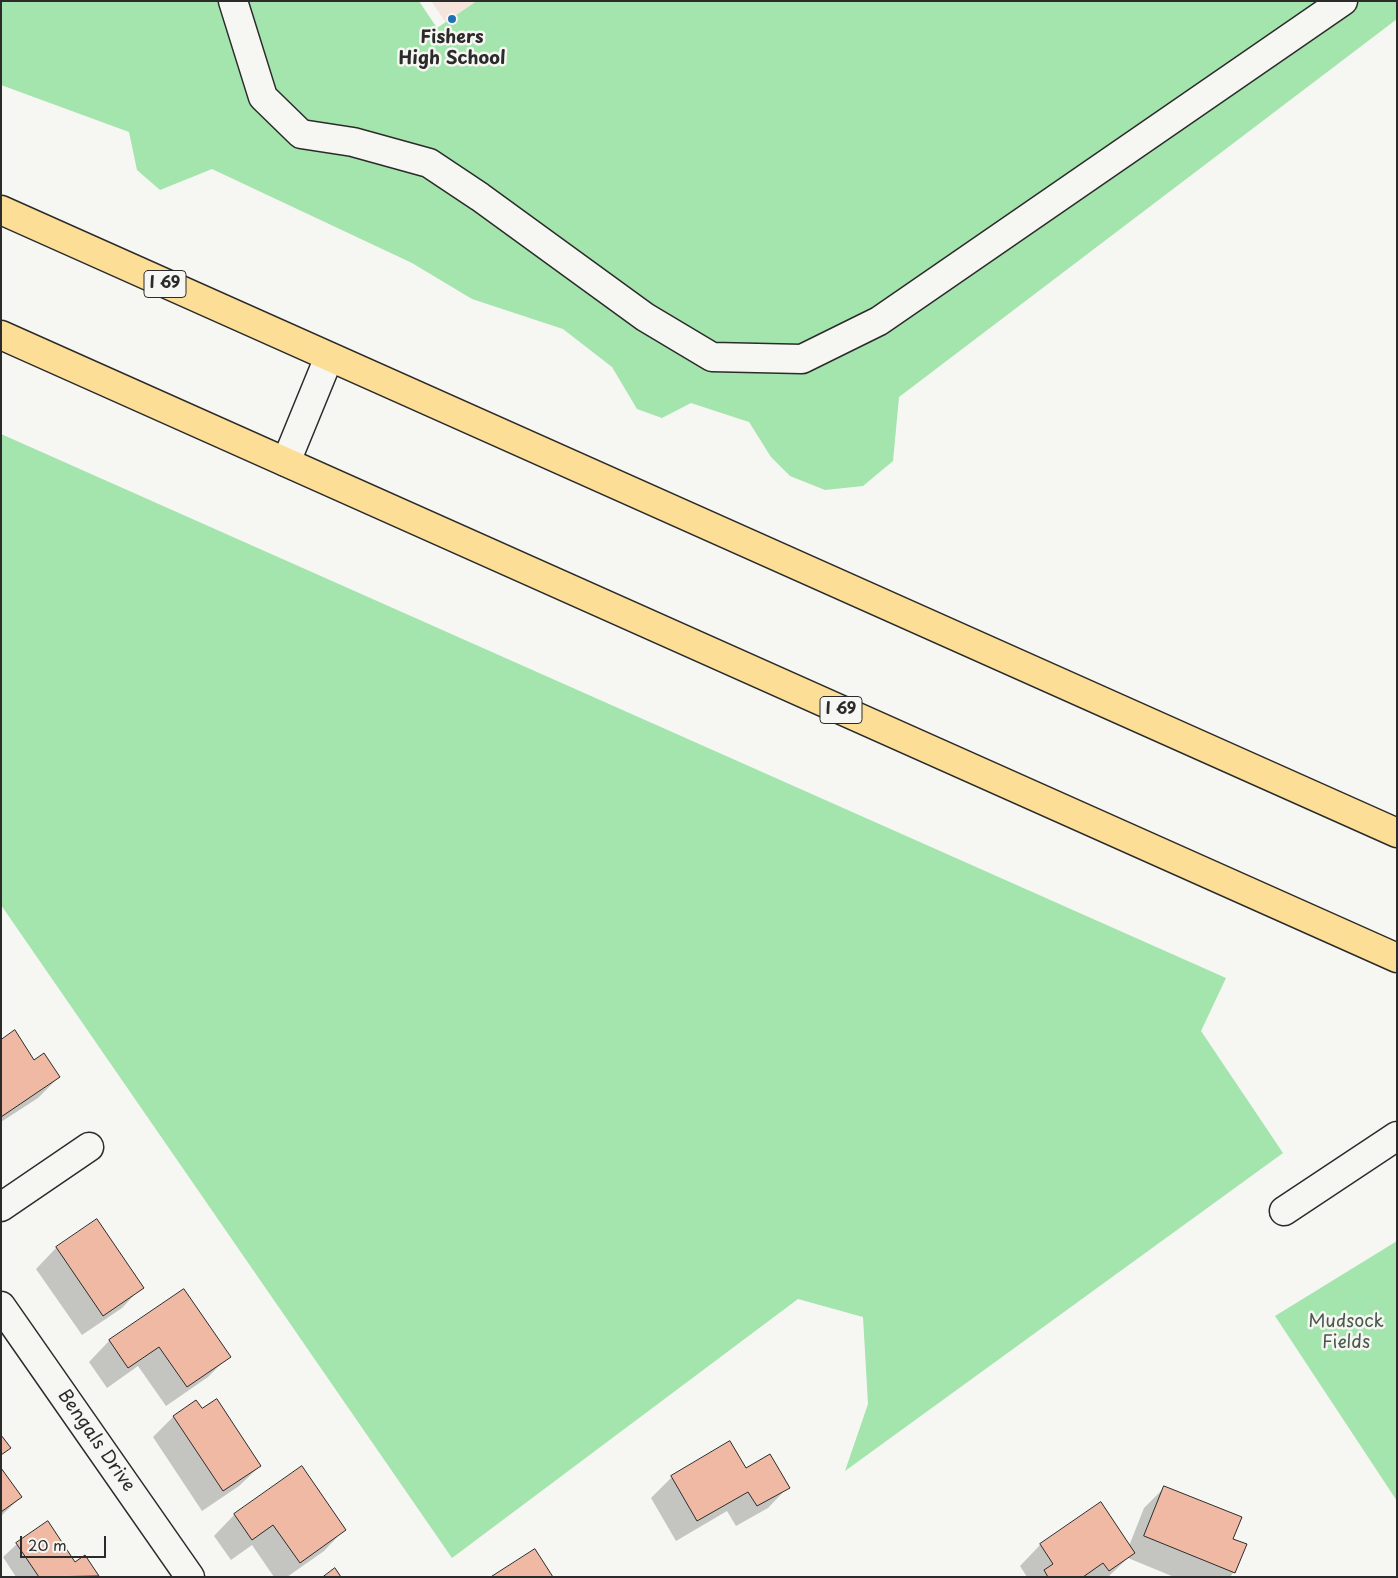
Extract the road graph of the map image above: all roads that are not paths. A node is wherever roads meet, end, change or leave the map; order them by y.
1 (233, 1) edge
2 (1342, 1) edge
3 (1, 210) edge
4 (1, 335) edge
5 (329, 357) junction
6 (286, 462) junction
7 (1397, 833) edge
8 (1397, 958) edge
9 (1397, 1136) edge
10 (89, 1147) dead end
11 (1, 1207) edge
12 (1284, 1211) dead end
13 (1, 1306) edge
14 (190, 1577) edge

1 - 2 street
3 - 5 highway, I 69
4 - 6 highway, I 69
5 - 6 street
5 - 7 highway, I 69
6 - 8 highway, I 69
9 - 12 street
10 - 11 street
13 - 14 street, Bengals Drive

